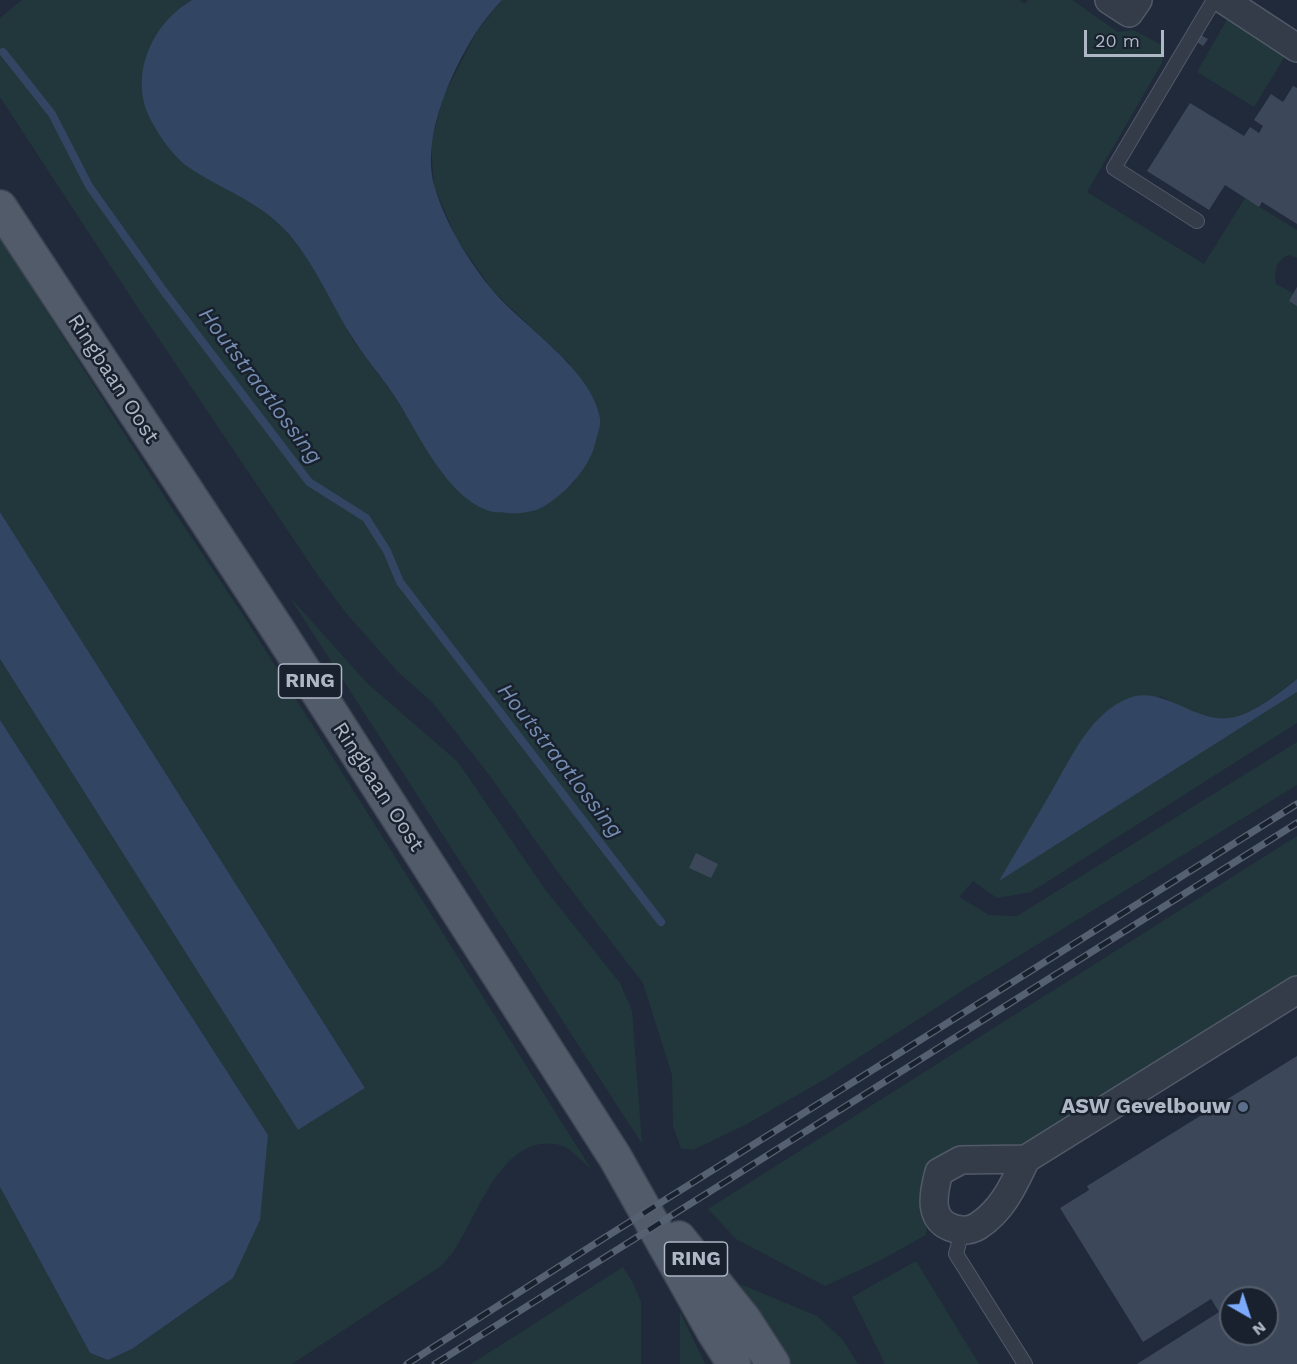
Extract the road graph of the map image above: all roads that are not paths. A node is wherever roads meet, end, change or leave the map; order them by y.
1 (1109, 0) edge
2 (1138, 0) edge
3 (1214, 0) edge
4 (1224, 0) edge
5 (1297, 48) edge
6 (0, 207) edge
7 (1197, 221) dead end
8 (1297, 990) edge
9 (615, 1157) junction
10 (1026, 1159) junction
11 (962, 1231) junction
12 (734, 1364) edge
13 (773, 1364) edge
14 (1025, 1364) edge

1 - 2 street
3 - 7 lane
4 - 5 street
6 - 9 main road, Ringbaan Oost / RING
8 - 10 street
9 - 12 main road, Ringbaan Oost / RING
9 - 13 main road, Ringbaan Oost / RING
10 - 11 street
10 - 11 street
11 - 14 lane

